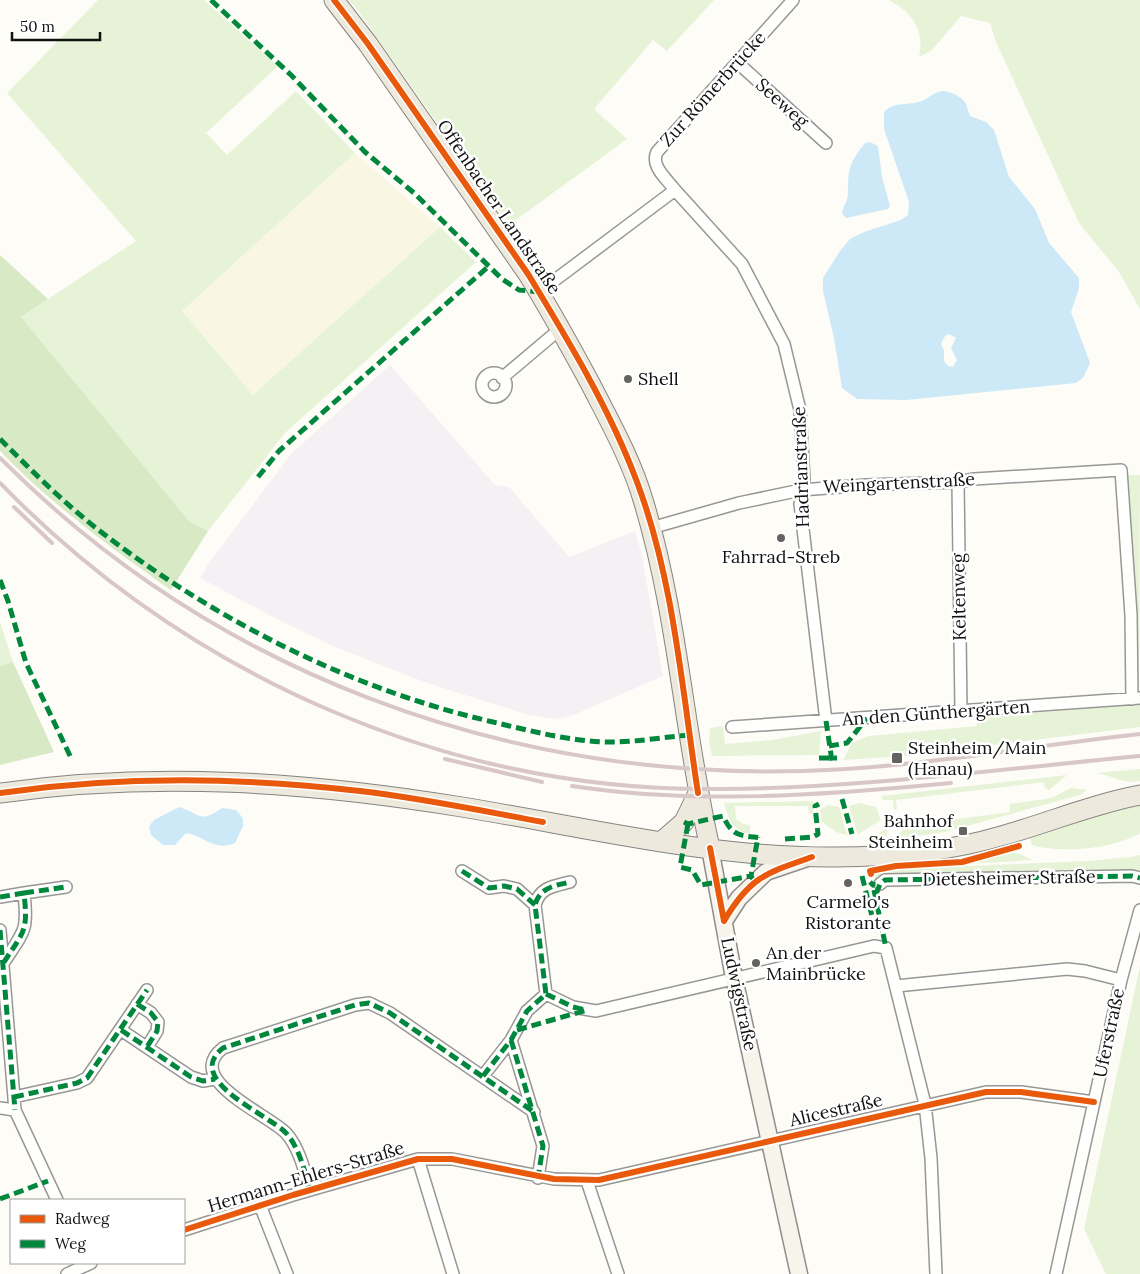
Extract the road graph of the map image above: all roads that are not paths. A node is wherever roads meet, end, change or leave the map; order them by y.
1 (334, 0) edge
2 (793, 0) edge
3 (738, 63) junction
4 (826, 142) dead end
5 (676, 190) junction
6 (539, 292) junction
7 (560, 329) junction
8 (502, 378) dead end
9 (958, 482) junction
10 (801, 490) junction
11 (651, 528) junction
12 (1136, 698) edge
13 (961, 711) junction
14 (826, 721) junction
15 (732, 727) dead end
16 (0, 793) edge
17 (698, 793) junction
18 (1140, 795) edge
19 (661, 842) junction
20 (710, 848) junction
21 (812, 857) junction
22 (462, 871) dead end
23 (1140, 878) edge
24 (570, 882) dead end
25 (880, 884) dead end
26 (66, 887) dead end
27 (24, 893) junction
28 (0, 897) edge
29 (535, 905) junction
30 (1140, 910) edge
31 (724, 921) junction
32 (0, 930) edge
33 (4, 962) junction
34 (734, 978) junction
35 (1121, 980) junction
36 (896, 986) junction
37 (148, 990) dead end
38 (546, 994) junction
39 (137, 1004) junction
40 (121, 1030) junction
41 (511, 1040) junction
42 (147, 1047) junction
43 (483, 1076) junction
44 (215, 1079) junction
45 (14, 1097) junction
46 (1094, 1102) junction
47 (925, 1104) junction
48 (0, 1108) edge
49 (15, 1110) junction
50 (534, 1112) junction
51 (770, 1140) junction
52 (418, 1159) junction
53 (538, 1178) junction
54 (586, 1181) junction
55 (310, 1190) junction
56 (57, 1199) edge
57 (260, 1205) junction
58 (185, 1230) edge
59 (89, 1266) edge
60 (67, 1274) edge
61 (287, 1274) edge
62 (453, 1274) edge
63 (618, 1274) edge
64 (799, 1274) edge
65 (936, 1274) edge
66 (1056, 1274) edge

1 - 6 main road, Offenbacher Landstraße
2 - 3 street, Zur Römerbrücke
3 - 4 street, Seeweg
3 - 5 street, Zur Römerbrücke
5 - 6 street
5 - 10 street, Hadrianstraße
6 - 7 main road, Offenbacher Landstraße
7 - 8 street
7 - 11 main road, Offenbacher Landstraße
9 - 10 street, Weingartenstraße
9 - 12 street, Weingartenstraße
9 - 13 street, Keltenweg
10 - 11 street, Weingartenstraße
10 - 14 street, Hadrianstraße
11 - 17 main road, Offenbacher Landstraße
12 - 13 street, An den Günthergärten
13 - 14 street, An den Günthergärten
14 - 15 street, An den Günthergärten
16 - 19 main road
17 - 19 main road
17 - 20 main road, Offenbacher Landstraße
18 - 21 main road
19 - 20 main road
20 - 21 main road
20 - 31 main road, Ludwigstraße
21 - 31 main road
22 - 29 street
23 - 25 street, Dietesheimer Straße
24 - 29 street
26 - 27 street
27 - 28 street
27 - 33 street
29 - 38 street
30 - 35 street, Uferstraße
31 - 34 main road, Ludwigstraße
32 - 33 street
33 - 45 street
34 - 36 street
34 - 38 street
34 - 51 main road, Ludwigstraße
35 - 36 street
35 - 46 street, Uferstraße
36 - 47 street
37 - 39 street
38 - 41 street
39 - 40 street
39 - 42 street
40 - 42 street
40 - 45 street
41 - 43 street
41 - 50 street
42 - 44 street
43 - 44 street
43 - 50 street
44 - 55 street
45 - 49 street
46 - 47 street, Alicestraße
46 - 66 street, Uferstraße
47 - 51 street, Alicestraße
47 - 65 street
48 - 49 street
49 - 56 street
50 - 53 street
51 - 54 street, Alicestraße
51 - 64 main road, Ludwigstraße
52 - 53 street, Hermann-Ehlers-Straße
52 - 55 street, Hermann-Ehlers-Straße
52 - 62 street
53 - 54 street, Hermann-Ehlers-Straße
54 - 63 street
55 - 57 street, Hermann-Ehlers-Straße
57 - 58 street, Hermann-Ehlers-Straße
57 - 61 street
59 - 60 street

